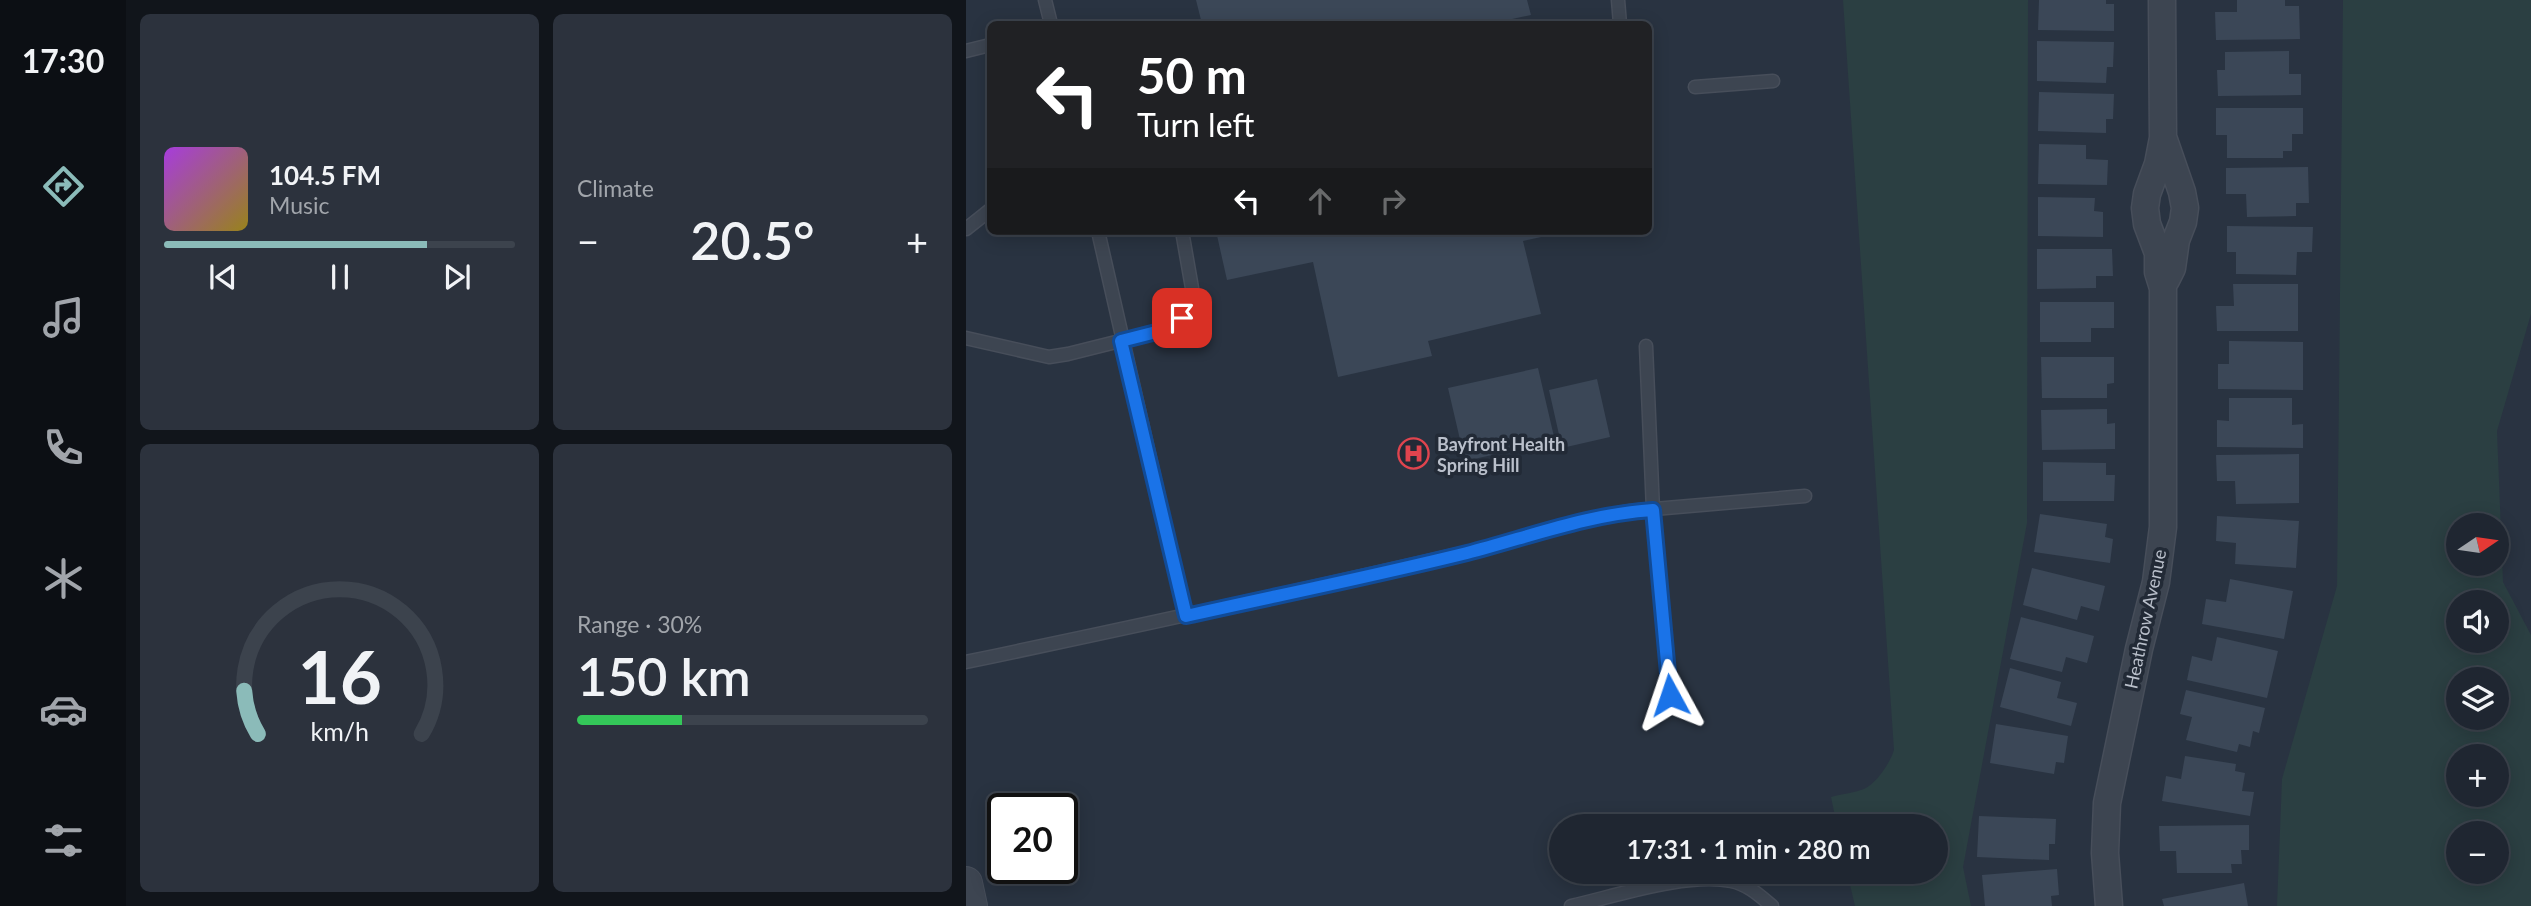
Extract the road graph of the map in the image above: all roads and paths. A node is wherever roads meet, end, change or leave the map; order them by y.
1 (1045, 0) edge
2 (1618, 0) edge
3 (2162, 0) edge
4 (1050, 21) edge
5 (1620, 21) edge
6 (987, 46) edge
7 (966, 51) edge
8 (1773, 81) dead end
9 (1695, 87) dead end
10 (2163, 138) junction
11 (987, 212) edge
12 (966, 229) edge
13 (1099, 235) edge
14 (1183, 235) edge
15 (2163, 288) junction
16 (966, 338) edge
17 (1121, 341) junction
18 (1646, 346) dead end
19 (1805, 496) dead end
20 (1653, 510) junction
21 (1186, 616) junction
22 (966, 662) edge
23 (1670, 695) dead end
24 (966, 883) edge
25 (971, 906) edge
26 (1571, 906) edge
27 (1772, 906) edge
28 (2109, 906) edge

1 - 4 lane
2 - 5 lane
3 - 10 street, Heathrow Avenue
6 - 7 lane
8 - 9 lane
10 - 15 street, Heathrow Avenue
10 - 15 street, Heathrow Avenue
11 - 12 lane
13 - 17 lane
14 - 17 lane
15 - 28 street, Heathrow Avenue
16 - 17 lane
17 - 21 lane
18 - 20 lane
19 - 20 lane
20 - 21 lane
20 - 23 lane
21 - 22 lane
24 - 25 street
26 - 27 lane

